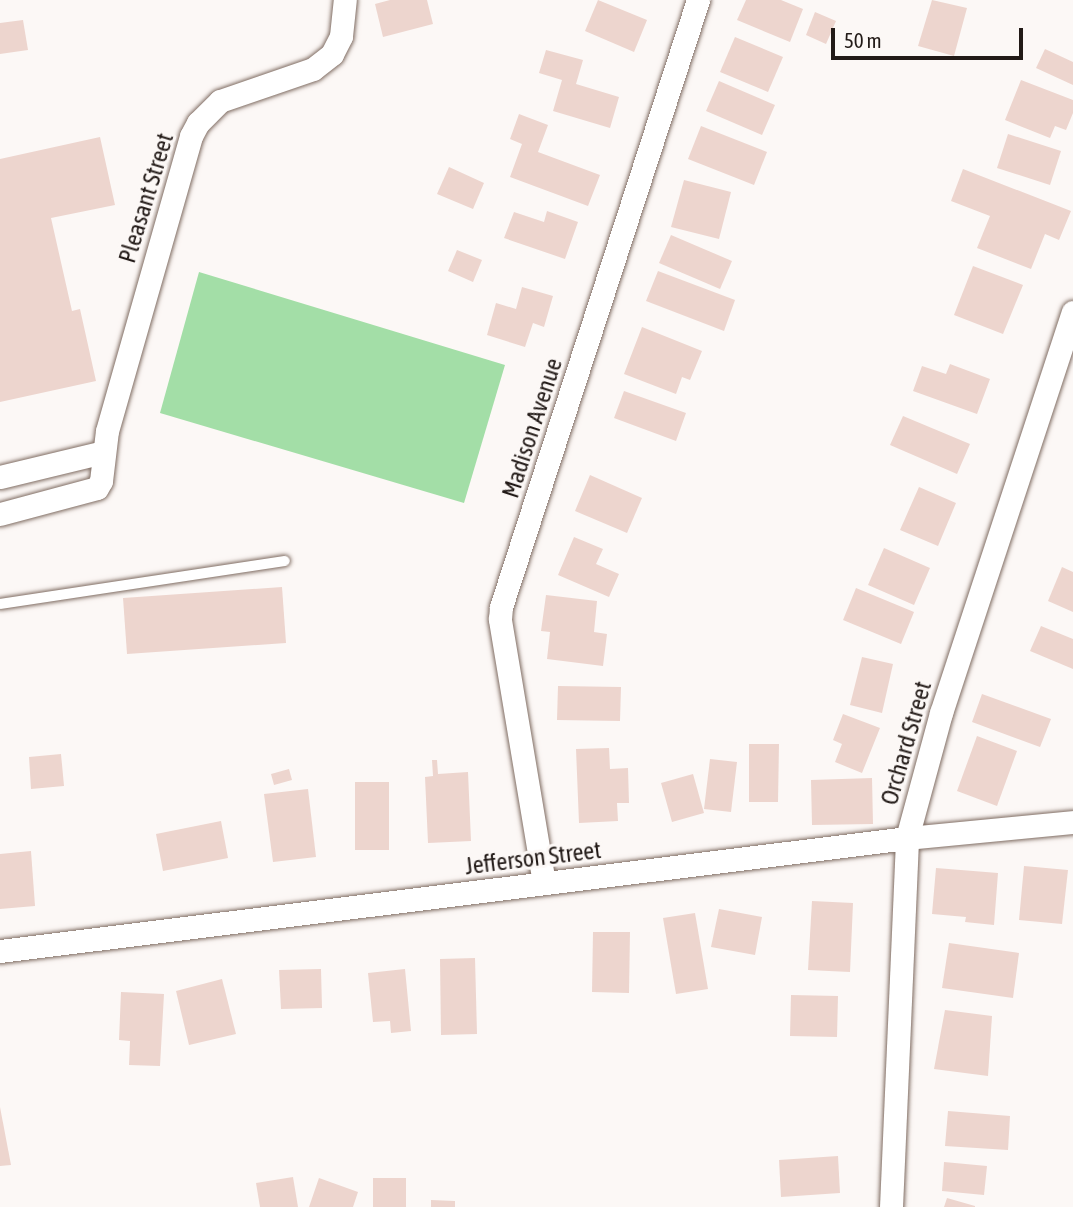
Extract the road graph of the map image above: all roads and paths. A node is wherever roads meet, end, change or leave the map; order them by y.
1 (345, 0) edge
2 (698, 0) edge
3 (1073, 312) edge
4 (103, 453) junction
5 (0, 477) edge
6 (0, 514) edge
7 (285, 561) dead end
8 (0, 604) edge
9 (1073, 822) edge
10 (907, 838) junction
11 (544, 883) junction
12 (0, 951) edge
13 (891, 1207) edge

1 - 4 street, Pleasant Street
2 - 11 street, Madison Avenue
3 - 10 street, Orchard Street
4 - 5 street
4 - 6 street, Pleasant Street
7 - 8 lane
9 - 10 street, Jefferson Street
10 - 11 street, Jefferson Street
10 - 13 street, Orchard Street
11 - 12 street, Jefferson Street

